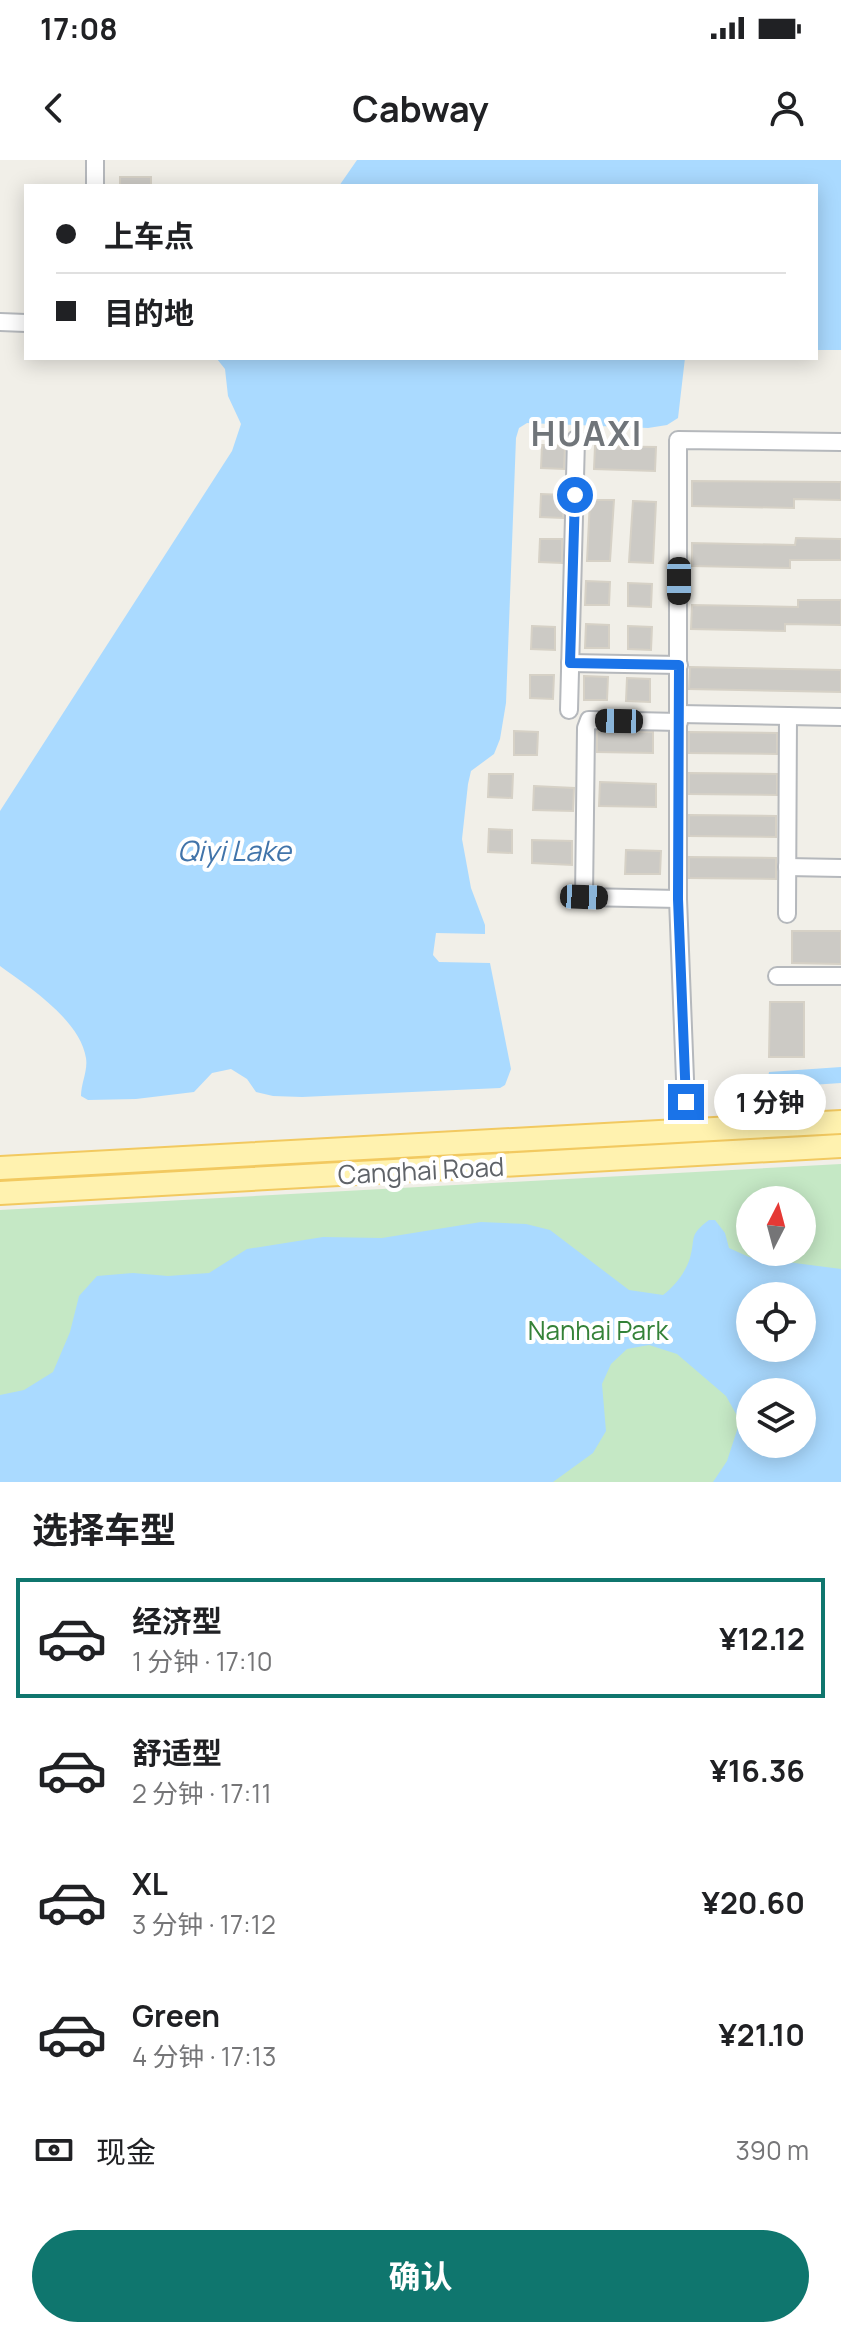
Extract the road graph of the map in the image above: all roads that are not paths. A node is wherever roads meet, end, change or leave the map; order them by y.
1 (95, 160) edge
2 (95, 184) edge
3 (0, 322) edge
4 (24, 323) edge
5 (576, 439) dead end
6 (841, 442) edge
7 (570, 663) junction
8 (679, 665) junction
9 (569, 710) dead end
10 (788, 716) junction
11 (841, 717) edge
12 (679, 718) junction
13 (787, 867) junction
14 (841, 868) edge
15 (678, 899) junction
16 (787, 914) dead end
17 (777, 976) dead end
18 (841, 976) edge
19 (841, 1122) edge
20 (687, 1131) junction
21 (841, 1146) edge
22 (0, 1168) edge
23 (0, 1193) edge

1 - 2 street
3 - 4 street
5 - 7 street
6 - 8 street
7 - 8 street
7 - 9 street
8 - 12 street
10 - 11 street
10 - 12 street
10 - 13 street
12 - 15 street
12 - 15 street
13 - 14 street
13 - 16 street
15 - 20 street
17 - 18 street
19 - 20 main road, Canghai Road
20 - 22 main road, Canghai Road
21 - 23 main road, Canghai Road

